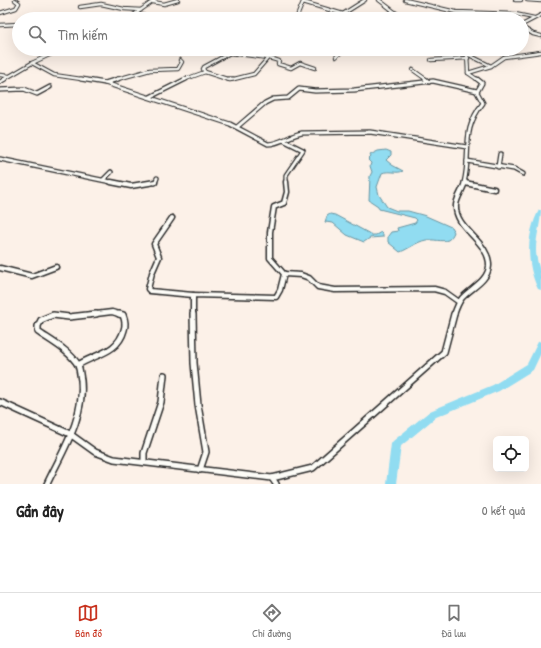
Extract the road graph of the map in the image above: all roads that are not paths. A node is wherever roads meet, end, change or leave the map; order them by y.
1 (15, 0) edge
2 (178, 0) edge
3 (365, 0) edge
4 (379, 0) edge
5 (405, 0) edge
6 (516, 0) edge
7 (520, 0) edge
8 (527, 0) edge
9 (154, 1) edge
10 (304, 1) edge
11 (541, 1) edge
12 (80, 6) dead end
13 (141, 10) junction
14 (138, 12) edge
15 (297, 12) edge
16 (334, 12) edge
17 (347, 12) edge
18 (393, 12) edge
19 (456, 12) edge
20 (0, 13) edge
21 (540, 16) edge
22 (529, 17) edge
23 (534, 18) junction
24 (529, 21) edge
25 (4, 22) dead end
26 (0, 23) edge
27 (12, 24) edge
28 (529, 31) edge
29 (541, 36) edge
30 (529, 52) edge
31 (541, 52) edge
32 (47, 56) edge
33 (223, 56) edge
34 (253, 56) edge
35 (272, 56) edge
36 (467, 56) junction
37 (509, 56) edge
38 (269, 58) junction
39 (180, 60) dead end
40 (431, 60) dead end
41 (32, 63) junction
42 (491, 66) junction
43 (314, 68) dead end
44 (413, 70) dead end
45 (205, 72) junction
46 (468, 73) junction
47 (0, 75) edge
48 (427, 75) dead end
49 (9, 76) junction
50 (423, 78) junction
51 (0, 82) edge
52 (428, 82) junction
53 (105, 83) junction
54 (50, 87) dead end
55 (0, 90) edge
56 (477, 91) junction
57 (150, 97) junction
58 (237, 127) junction
59 (284, 140) junction
60 (467, 147) junction
61 (500, 154) dead end
62 (0, 159) edge
63 (467, 161) junction
64 (498, 167) junction
65 (111, 172) dead end
66 (523, 174) dead end
67 (157, 178) dead end
68 (103, 180) junction
69 (465, 183) junction
70 (494, 189) dead end
71 (172, 218) dead end
72 (56, 267) dead end
73 (0, 268) edge
74 (284, 274) junction
75 (193, 295) junction
76 (459, 302) junction
77 (78, 366) junction
78 (164, 375) dead end
79 (0, 402) edge
80 (70, 434) junction
81 (144, 462) junction
82 (200, 470) junction
83 (272, 478) junction
84 (47, 484) edge
85 (276, 484) edge

1 - 20 street
2 - 9 street
3 - 17 street
4 - 18 street
5 - 19 street
6 - 7 street
8 - 11 street
9 - 13 street
10 - 15 street
10 - 16 street
12 - 13 street
13 - 14 street
21 - 23 street
22 - 23 street
23 - 24 street
25 - 26 street
26 - 27 street
28 - 29 street
30 - 31 street
32 - 41 street
33 - 45 street
34 - 38 street
35 - 38 street
36 - 40 street
36 - 42 street
36 - 46 street
37 - 42 street
38 - 43 street
38 - 45 street
39 - 53 street
41 - 49 street
41 - 53 street
42 - 46 street
44 - 50 street
45 - 57 street
46 - 56 street
47 - 49 street
48 - 50 street
49 - 51 street
50 - 52 street
52 - 56 street
52 - 58 street
53 - 57 street
54 - 55 street
56 - 60 street
57 - 58 street
58 - 59 street
59 - 60 street
59 - 74 street
60 - 63 street
61 - 64 street
62 - 68 street
63 - 64 street
63 - 69 street
64 - 66 street
65 - 68 street
67 - 68 street
69 - 70 street
69 - 76 street
71 - 75 street
72 - 73 street
74 - 75 street
74 - 76 street
75 - 82 street
76 - 83 street
77 - 77 street
77 - 80 street
78 - 81 street
79 - 80 street
80 - 81 street
80 - 84 street
81 - 82 street
82 - 83 street
83 - 85 street

